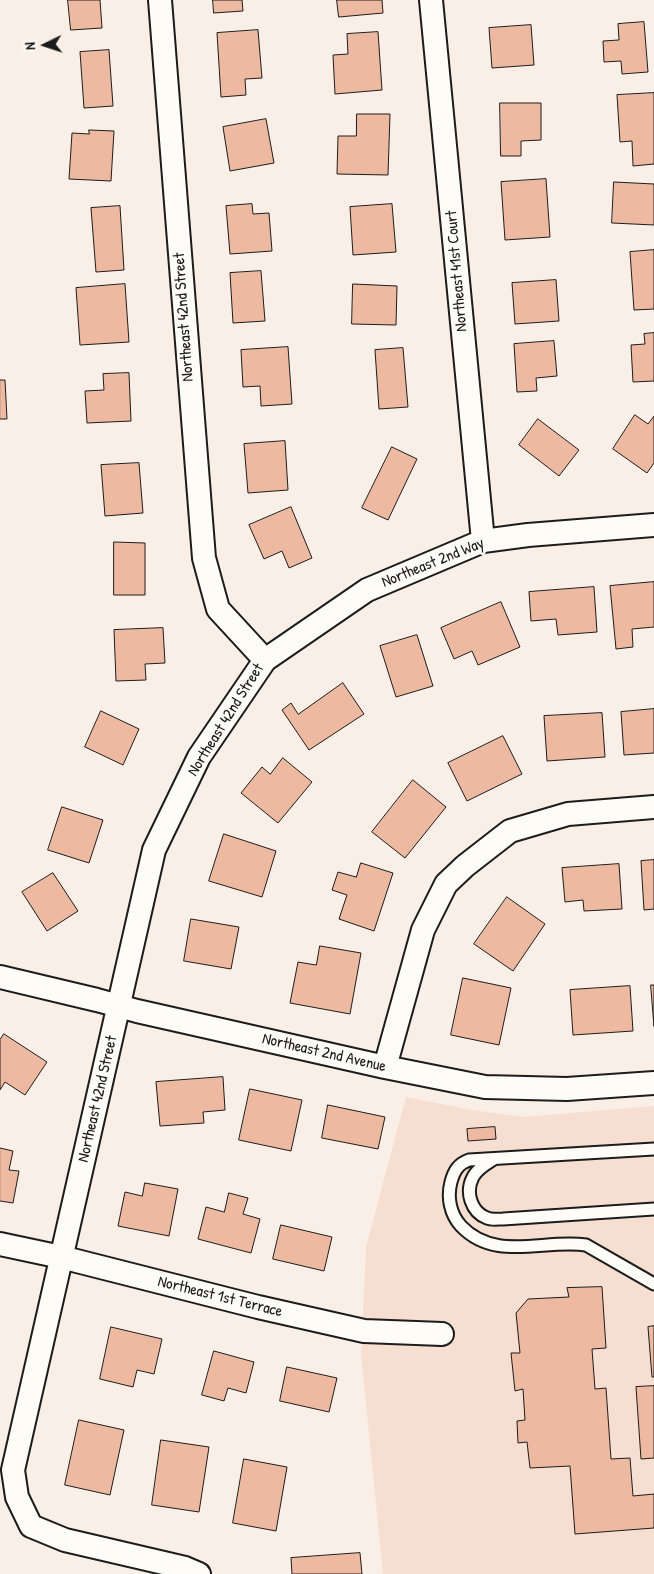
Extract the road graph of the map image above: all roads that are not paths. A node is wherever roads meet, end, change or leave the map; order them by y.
1 (160, 0) edge
2 (431, 0) edge
3 (654, 525) edge
4 (483, 541) junction
5 (264, 660) junction
6 (654, 807) edge
7 (0, 977) edge
8 (120, 1006) junction
9 (385, 1067) junction
10 (654, 1083) edge
11 (654, 1149) edge
12 (494, 1159) junction
13 (654, 1209) edge
14 (0, 1244) edge
15 (61, 1257) junction
16 (654, 1284) edge
17 (442, 1334) dead end
18 (199, 1574) edge

1 - 5 street, Northeast 42nd Street
2 - 4 street, Northeast 41st Court
3 - 4 street, Northeast 2nd Way
4 - 5 street, Northeast 2nd Way
5 - 8 street, Northeast 42nd Street
6 - 9 street
7 - 8 street, Northeast 2nd Avenue
8 - 9 street, Northeast 2nd Avenue
8 - 15 street, Northeast 42nd Street
9 - 10 street, Northeast 2nd Avenue
11 - 12 lane
12 - 13 lane
12 - 16 lane
14 - 15 street, Northeast 1st Terrace
15 - 17 street, Northeast 1st Terrace
15 - 18 street, Northeast 42nd Street

